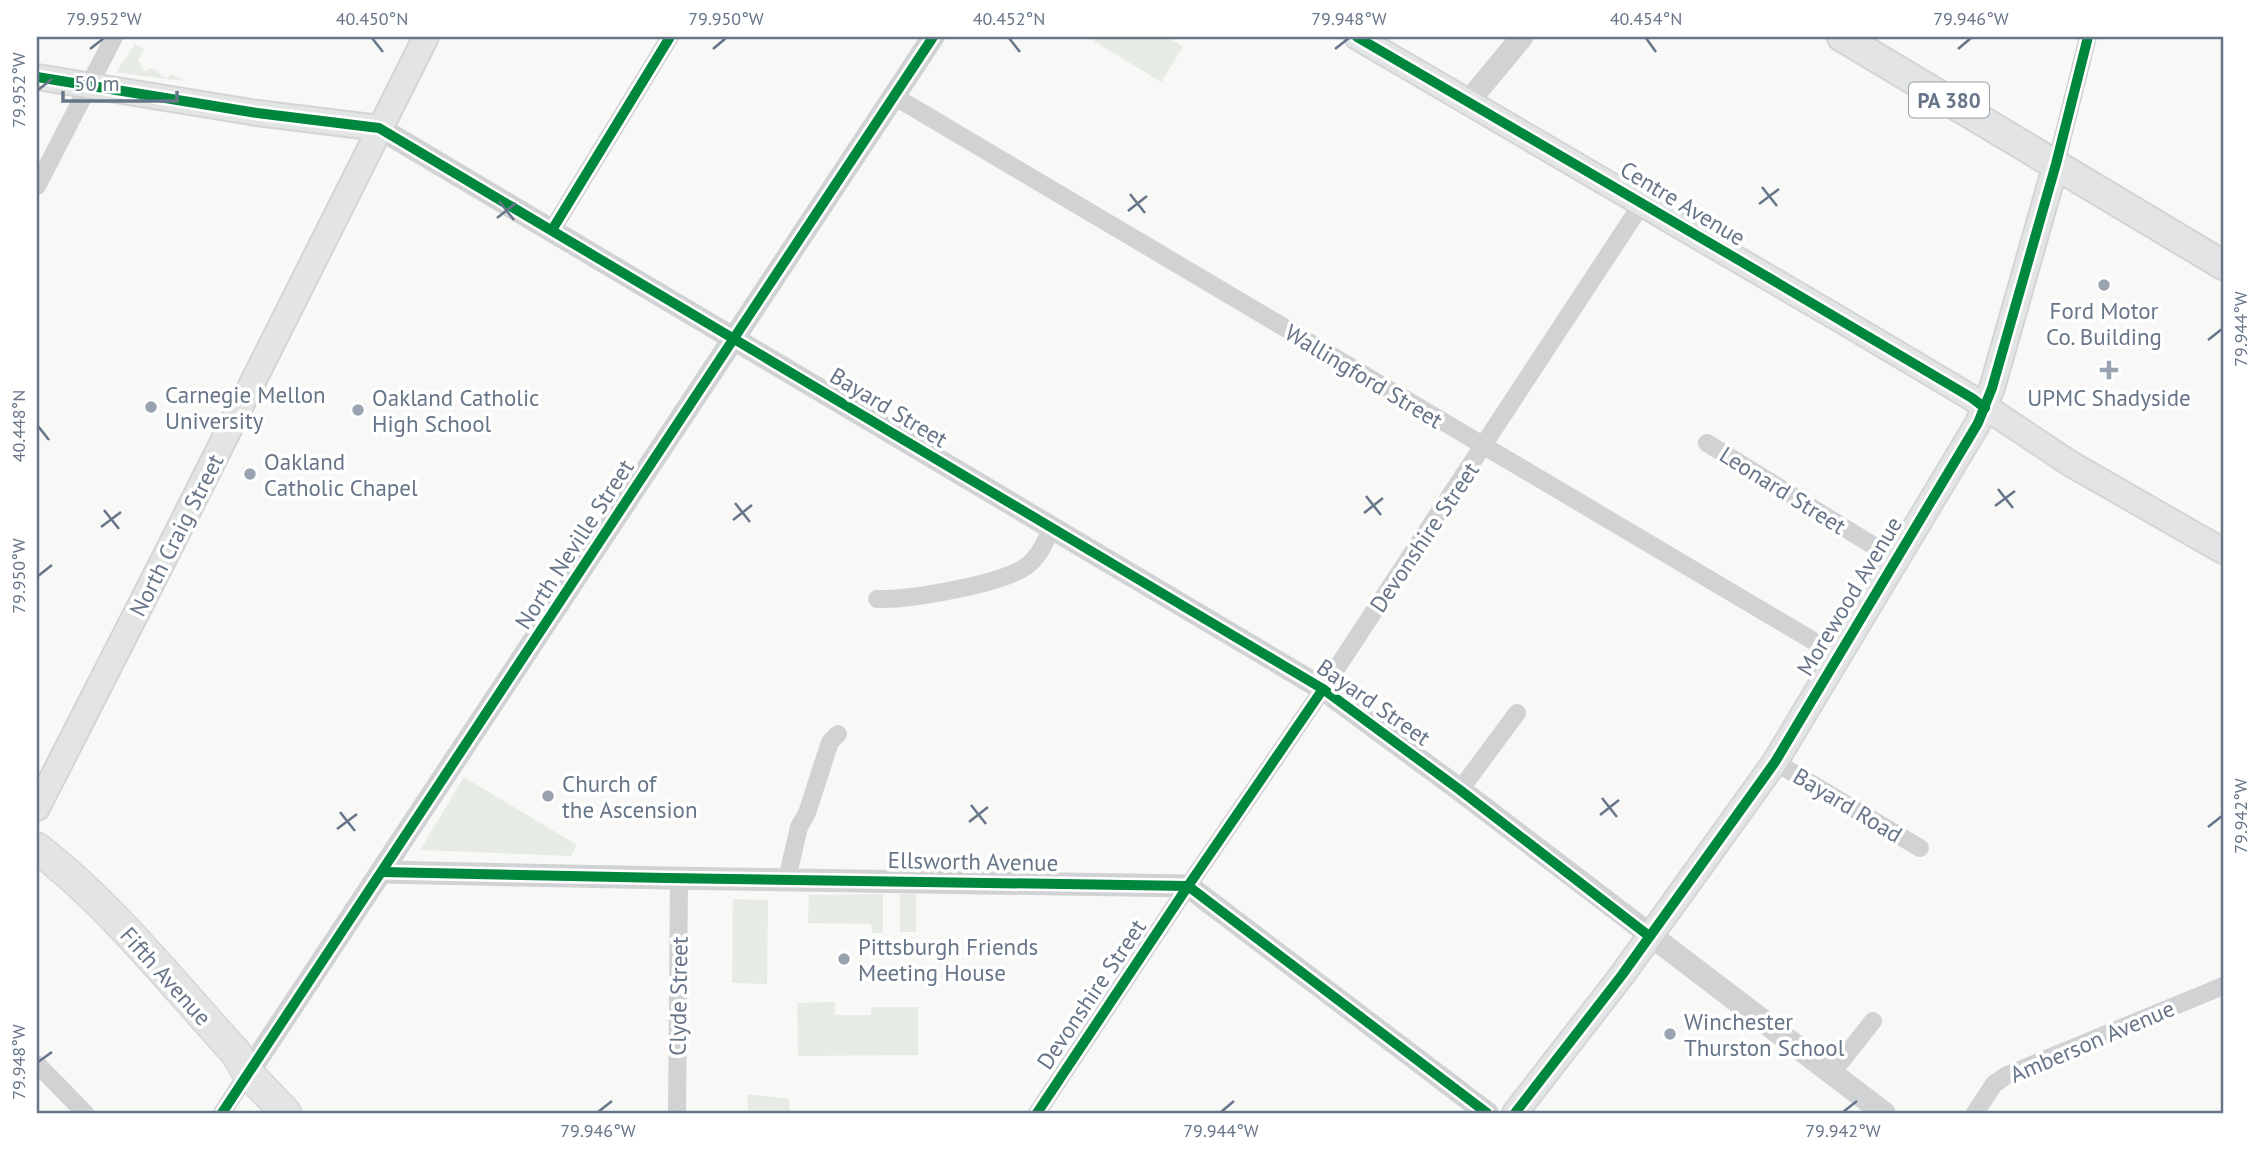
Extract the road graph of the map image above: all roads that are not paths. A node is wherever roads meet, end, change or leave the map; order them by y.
1 (114, 37) edge
2 (426, 37) edge
3 (670, 37) edge
4 (933, 37) edge
5 (1357, 37) edge
6 (1522, 37) edge
7 (1842, 37) edge
8 (2088, 37) edge
9 (37, 77) edge
10 (89, 85) junction
11 (892, 96) junction
12 (1468, 102) junction
13 (380, 128) junction
14 (2056, 164) junction
15 (37, 186) edge
16 (1643, 202) junction
17 (552, 230) junction
18 (2223, 265) edge
19 (734, 338) junction
20 (1985, 408) junction
21 (1707, 443) dead end
22 (1484, 447) junction
23 (1051, 528) junction
24 (2223, 551) edge
25 (1895, 559) junction
26 (877, 599) dead end
27 (1837, 655) junction
28 (1323, 689) junction
29 (1517, 713) dead end
30 (838, 734) dead end
31 (1775, 762) junction
32 (1460, 790) junction
33 (37, 808) edge
34 (37, 848) edge
35 (1920, 848) dead end
36 (382, 872) junction
37 (679, 879) junction
38 (786, 879) junction
39 (1188, 886) junction
40 (1649, 936) junction
41 (2223, 986) edge
42 (1873, 1021) dead end
43 (37, 1064) edge
44 (248, 1073) junction
45 (1832, 1073) junction
46 (85, 1113) edge
47 (222, 1113) edge
48 (286, 1113) edge
49 (677, 1113) edge
50 (1037, 1113) edge
51 (1487, 1113) edge
52 (1515, 1113) edge
53 (1884, 1113) edge
54 (1975, 1113) edge

1 - 10 street
2 - 13 main road, North Craig Street
3 - 17 street
4 - 11 street, North Neville Street
5 - 12 main road, Centre Avenue
6 - 12 street
7 - 14 main road, PA 380
8 - 14 street, Morewood Avenue
9 - 10 main road, Bayard Street
10 - 13 main road, Bayard Street
10 - 15 street
11 - 19 street, North Neville Street
11 - 22 street, Wallingford Street
12 - 16 main road, Centre Avenue
13 - 17 street, Bayard Street
13 - 33 main road, North Craig Street
14 - 18 main road, PA 380
14 - 20 main road, Morewood Avenue
16 - 20 main road, Centre Avenue
16 - 22 street, Devonshire Street
17 - 19 street, Bayard Street
19 - 23 street, Bayard Street
19 - 36 street, North Neville Street
20 - 24 main road, Centre Avenue
20 - 25 main road, Morewood Avenue
21 - 25 street, Leonard Street
22 - 27 street, Wallingford Street
22 - 28 street, Devonshire Street
23 - 26 street
23 - 28 street, Bayard Street
25 - 27 main road, Morewood Avenue
27 - 31 main road, Morewood Avenue
28 - 32 street, Bayard Street
28 - 39 street, Devonshire Street
29 - 32 street
30 - 38 street
31 - 35 street, Bayard Road
31 - 40 main road, Morewood Avenue
32 - 40 street, Bayard Street
34 - 44 highway, Fifth Avenue
36 - 37 street, Ellsworth Avenue
36 - 44 street, North Neville Street
37 - 38 street, Ellsworth Avenue
37 - 49 street, Clyde Street
38 - 39 street, Ellsworth Avenue
39 - 50 street, Devonshire Street
39 - 51 street
40 - 45 street, Bayard Street
40 - 52 main road, Morewood Avenue
41 - 54 street, Amberson Avenue
42 - 45 street
43 - 46 street
44 - 47 street
44 - 48 highway, Fifth Avenue
45 - 53 street, Bayard Street

